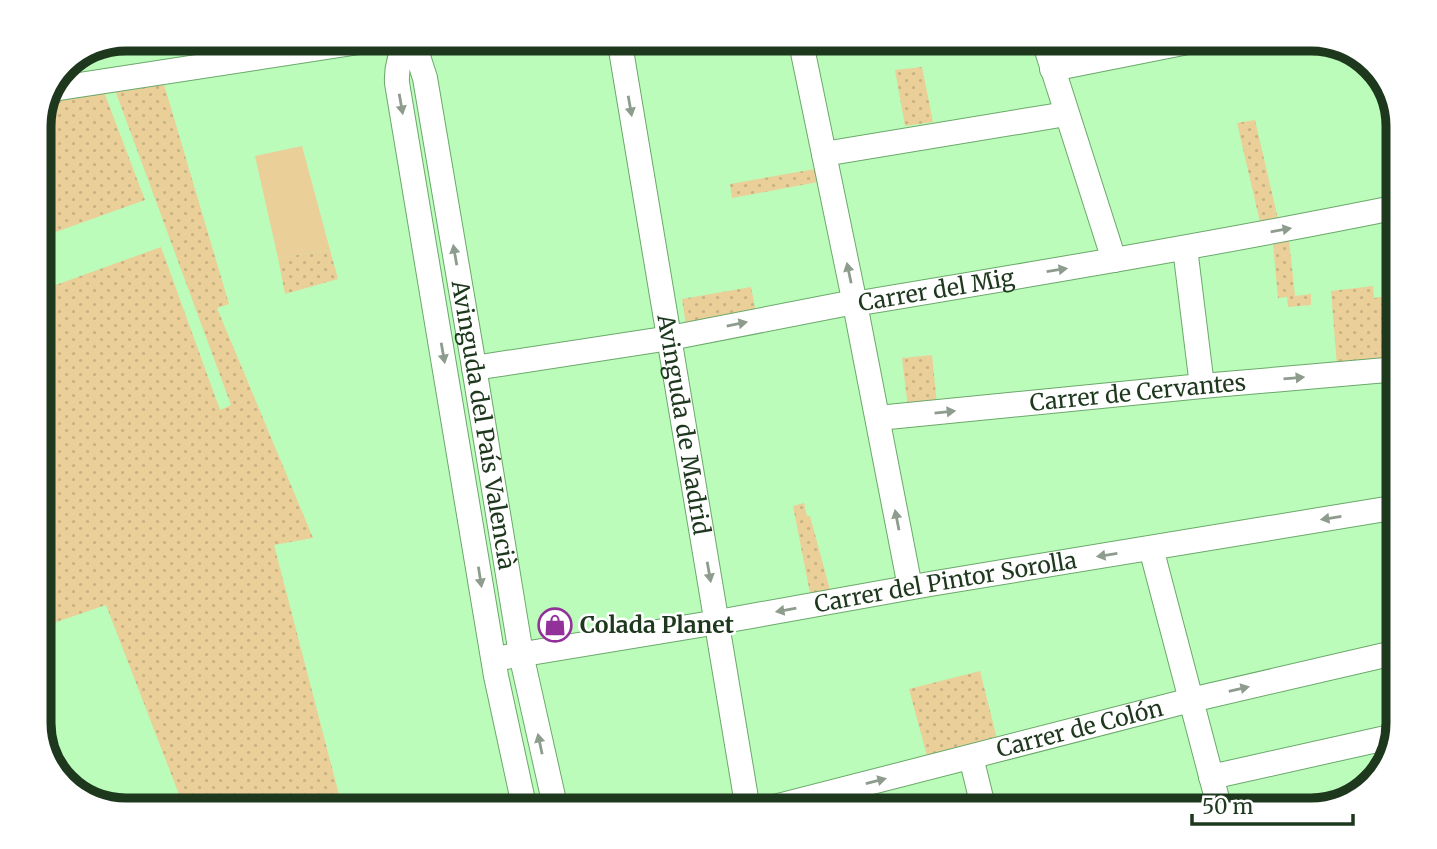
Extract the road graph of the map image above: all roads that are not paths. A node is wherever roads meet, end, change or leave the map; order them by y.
1 (300, 51) edge
2 (403, 51) edge
3 (415, 51) edge
4 (621, 51) edge
5 (803, 51) edge
6 (1047, 51) edge
7 (1143, 51) edge
8 (1052, 69) junction
9 (61, 88) edge
10 (1066, 114) junction
11 (824, 154) junction
12 (1386, 209) edge
13 (1185, 248) junction
14 (1114, 260) junction
15 (855, 304) junction
16 (670, 338) junction
17 (474, 368) junction
18 (1386, 370) edge
19 (1202, 386) junction
20 (878, 418) junction
21 (1386, 509) edge
22 (1151, 548) junction
23 (910, 587) junction
24 (718, 622) junction
25 (521, 654) junction
26 (1386, 655) edge
27 (494, 659) junction
28 (1191, 700) junction
29 (1385, 738) edge
30 (971, 757) junction
31 (1211, 777) junction
32 (522, 798) edge
33 (553, 798) edge
34 (746, 798) edge
35 (810, 798) edge
36 (981, 798) edge
37 (1217, 798) edge

1 - 9 street
2 -> 27 street, Avinguda del País Valencià
17 -> 3 street, Avinguda del País Valencià
4 -> 16 street, Avinguda de Madrid
5 - 11 street
6 - 8 street
7 - 8 street
8 - 10 street
10 - 11 street
10 - 14 street
15 -> 11 street
13 -> 12 street, Carrer del Mig
13 - 14 street, Carrer del Mig
13 - 19 street
15 -> 14 street, Carrer del Mig
16 -> 15 street, Carrer del Mig
15 - 20 street
16 - 17 street, Carrer del Mig
16 -> 24 street, Avinguda de Madrid
17 - 25 street, Avinguda del País Valencià
19 -> 18 street, Carrer de Cervantes
20 -> 19 street, Carrer de Cervantes
23 -> 20 street
21 -> 22 street, Carrer del Pintor Sorolla
22 -> 23 street, Carrer del Pintor Sorolla
22 - 28 street
23 -> 24 street, Carrer del Pintor Sorolla
24 - 25 street, Carrer del Pintor Sorolla
24 - 34 street, Avinguda de Madrid
25 - 27 street, Carrer del Pintor Sorolla
33 -> 25 street, Avinguda del País Valencià
28 -> 26 street, Carrer de Colón
27 - 32 street, Avinguda del País Valencià
28 - 30 street, Carrer de Colón
28 - 31 street
29 - 31 street
35 -> 30 street, Carrer de Colón
30 - 36 street
31 - 37 street

